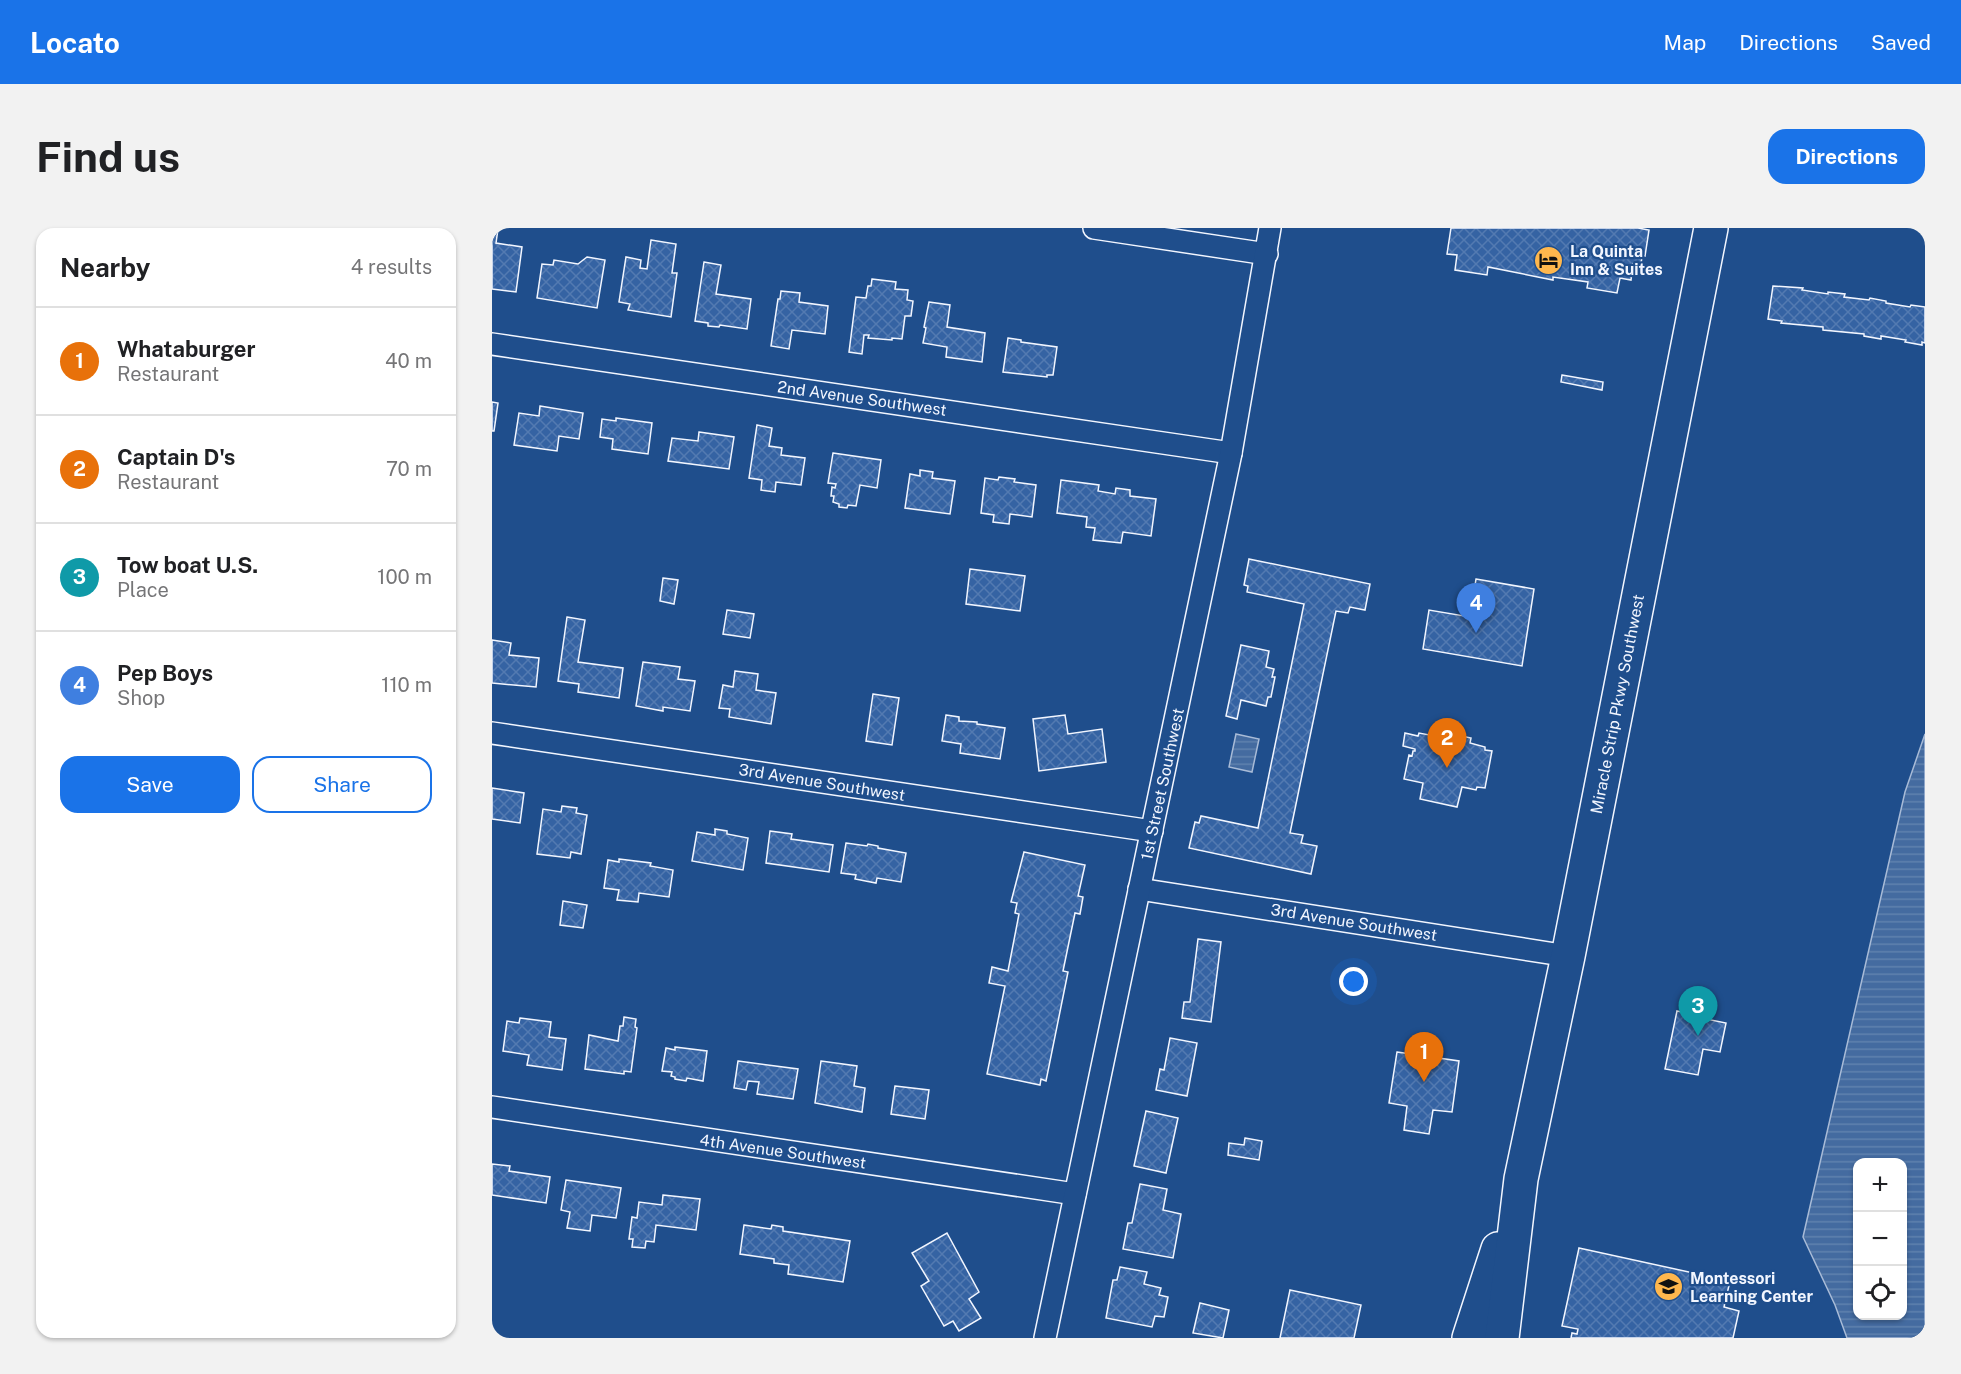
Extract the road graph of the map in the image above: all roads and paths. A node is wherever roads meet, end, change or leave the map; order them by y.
1 (1094, 228) edge
2 (1270, 228) edge
3 (1711, 228) edge
4 (1267, 254) junction
5 (492, 344) edge
6 (1231, 453) junction
7 (492, 733) edge
8 (1152, 831) junction
9 (1139, 889) junction
10 (1568, 956) junction
11 (492, 1107) edge
12 (1521, 1179) junction
13 (1075, 1194) junction
14 (1045, 1338) edge
15 (1469, 1338) edge
16 (1502, 1338) edge

1 - 4 street
2 - 4 street, 1st Street Southwest
3 - 10 highway, Miracle Strip Pkwy Southwest
4 - 6 street, 1st Street Southwest
5 - 6 street, 2nd Avenue Southwest
6 - 8 street, 1st Street Southwest
7 - 8 street, 3rd Avenue Southwest
8 - 9 street, 1st Street Southwest
9 - 10 street, 3rd Avenue Southwest
9 - 13 street, 1st Street Southwest
10 - 12 highway, Miracle Strip Pkwy Southwest
11 - 13 street, 4th Avenue Southwest
12 - 15 highway, Miracle Strip Pkwy Southwest
12 - 16 highway, Miracle Strip Pkwy Southwest
13 - 14 street, 1st Street Southwest

